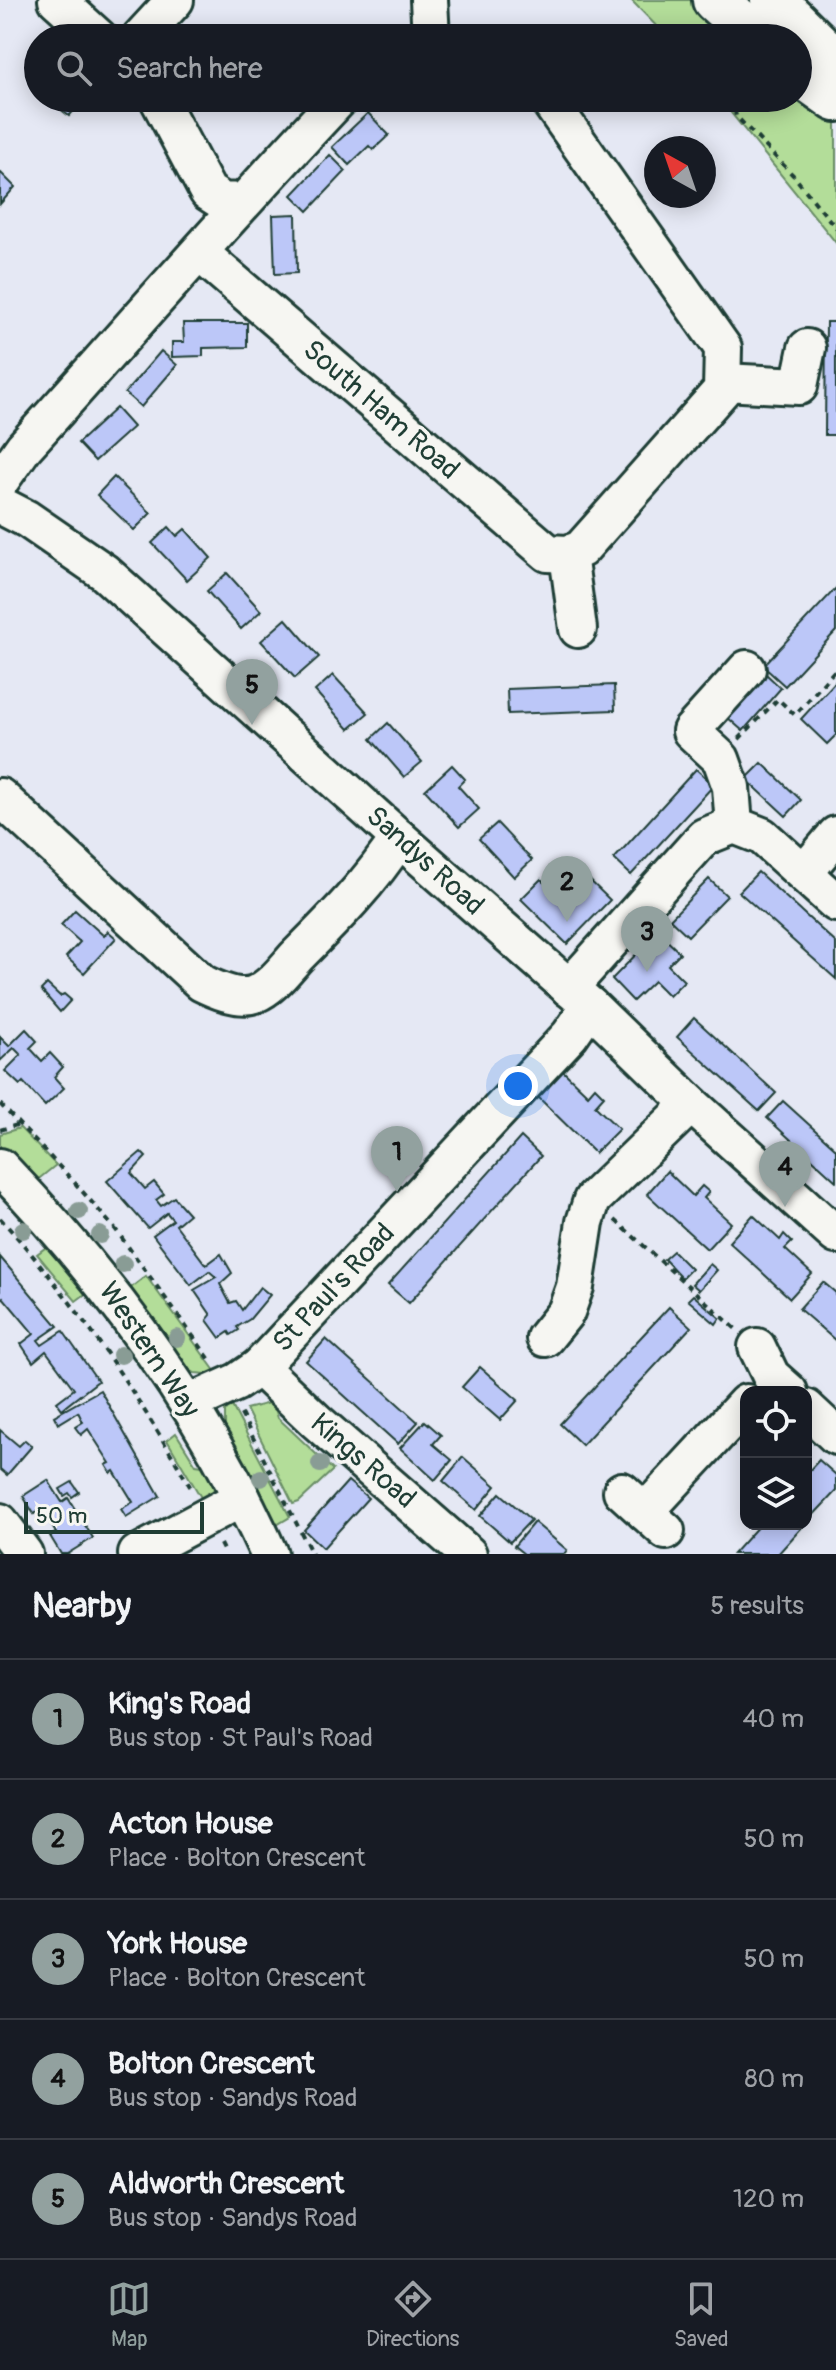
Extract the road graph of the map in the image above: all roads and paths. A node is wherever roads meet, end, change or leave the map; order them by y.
1 (57, 0) edge
2 (175, 0) edge
3 (429, 0) edge
4 (715, 0) edge
5 (773, 0) edge
6 (84, 24) edge
7 (153, 24) edge
8 (430, 24) edge
9 (742, 24) edge
10 (797, 24) edge
11 (812, 38) edge
12 (836, 62) edge
13 (812, 82) edge
14 (836, 99) edge
15 (166, 112) edge
16 (327, 112) edge
17 (557, 112) edge
18 (735, 112) edge
19 (179, 137) junction
20 (241, 202) junction
21 (836, 228) edge
22 (203, 248) junction
23 (807, 348) dead end
24 (724, 382) junction
25 (0, 481) edge
26 (0, 505) edge
27 (568, 554) junction
28 (578, 629) dead end
29 (747, 669) dead end
30 (836, 669) edge
31 (721, 759) junction
32 (0, 797) edge
33 (734, 825) junction
34 (836, 835) edge
35 (399, 838) junction
36 (804, 873) junction
37 (836, 903) edge
38 (580, 997) junction
39 (0, 1104) edge
40 (691, 1104) junction
41 (20, 1124) junction
42 (0, 1130) edge
43 (0, 1167) edge
44 (592, 1200) junction
45 (0, 1218) edge
46 (836, 1235) edge
47 (545, 1338) dead end
48 (244, 1376) junction
49 (768, 1377) edge
50 (188, 1404) junction
51 (740, 1409) edge
52 (812, 1414) edge
53 (836, 1436) edge
54 (242, 1498) junction
55 (645, 1511) dead end
56 (208, 1518) junction
57 (0, 1522) edge
58 (24, 1554) edge
59 (137, 1554) edge
60 (269, 1554) edge
61 (312, 1554) edge
62 (468, 1554) edge

1 - 6 street
2 - 7 street
3 - 8 street
4 - 9 main road
5 - 10 main road
11 - 12 main road
13 - 14 main road
15 - 19 street, South Ham Road
16 - 20 street
17 - 24 street
18 - 21 path
19 - 20 street, South Ham Road
19 - 22 street, South Ham Road
20 - 22 street
22 - 25 street
22 - 27 street, South Ham Road
23 - 24 street
24 - 27 street
26 - 35 street, Sandys Road
27 - 28 street
29 - 31 street
30 - 31 path
31 - 33 street
32 - 35 street
33 - 36 street
33 - 38 street, St Paul's Road
34 - 36 street
35 - 38 street, Sandys Road
36 - 37 street
38 - 40 street, Sandys Road
38 - 48 street, St Paul's Road
39 - 41 path
40 - 44 street
40 - 46 street, Sandys Road
41 - 42 path
41 - 48 path
43 - 50 street, Western Way
44 - 47 street
44 - 49 path
45 - 56 path
48 - 50 street, St Paul's Road
48 - 61 path
48 - 62 street, Kings Road
50 - 54 street, Western Way
51 - 55 street
52 - 53 street
54 - 56 street
54 - 60 street, Western Way
56 - 59 street
57 - 58 street

